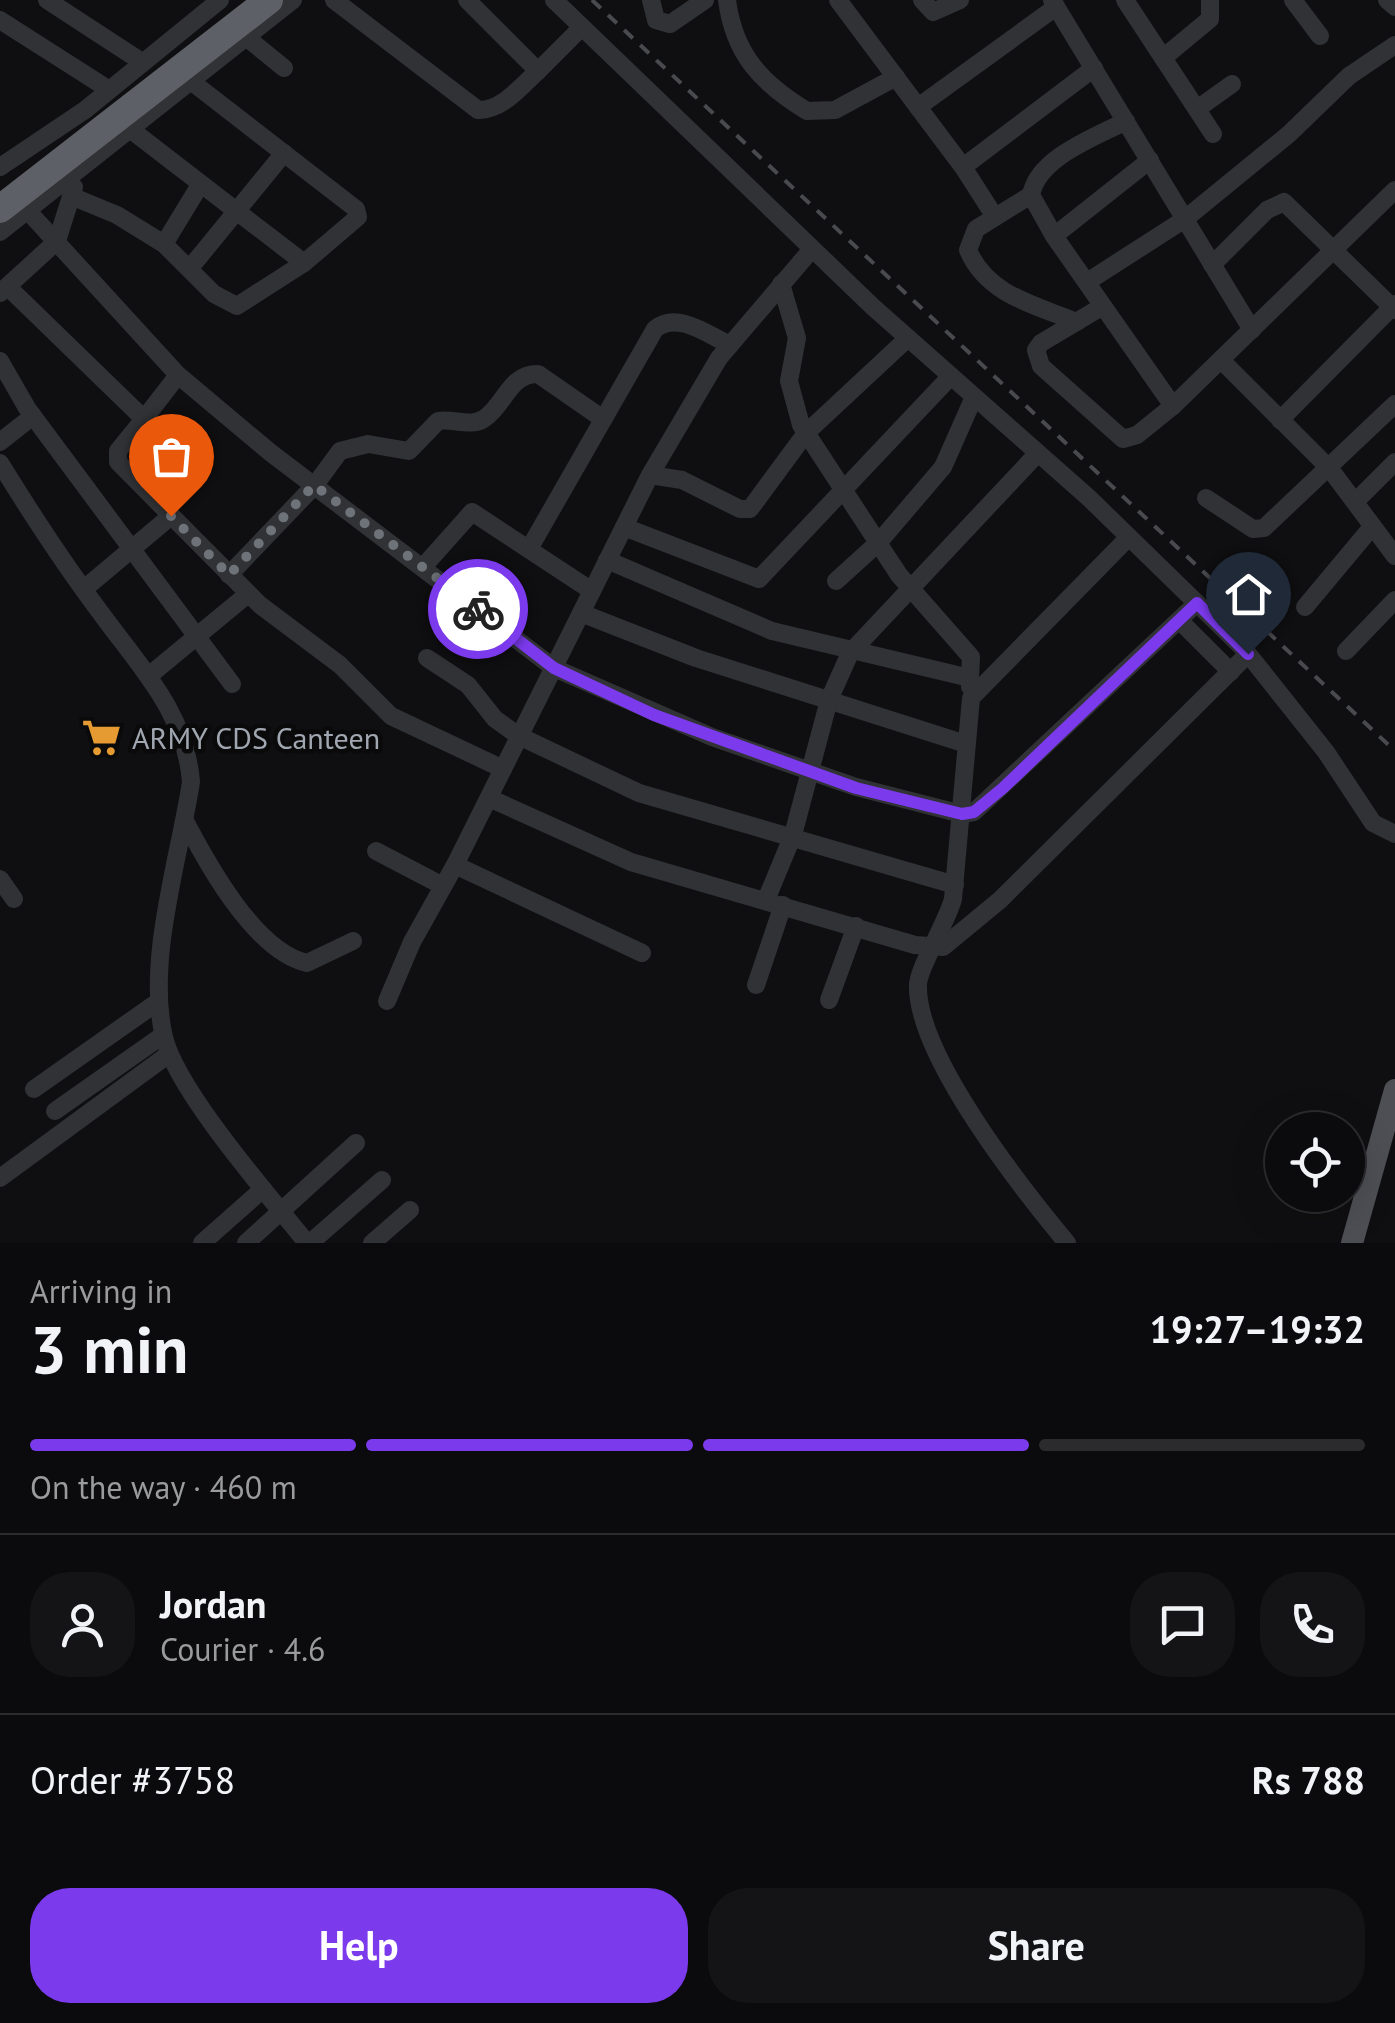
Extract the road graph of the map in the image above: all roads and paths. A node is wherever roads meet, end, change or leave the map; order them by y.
1 (220, 0) edge
2 (268, 0) edge
3 (293, 0) edge
4 (334, 0) edge
5 (554, 0) edge
6 (651, 0) edge
7 (705, 0) edge
8 (727, 0) edge
9 (838, 0) edge
10 (922, 0) edge
11 (960, 0) edge
12 (1125, 0) edge
13 (1210, 0) edge
14 (1293, 0) edge
15 (1387, 0) edge
16 (51, 1) edge
17 (468, 1) edge
18 (1054, 3) edge
19 (1395, 7) edge
20 (0, 20) edge
21 (582, 27) junction
22 (1320, 36) dead end
23 (246, 37) junction
24 (1392, 52) edge
25 (1163, 58) junction
26 (142, 62) junction
27 (284, 68) dead end
28 (1094, 68) junction
29 (538, 71) junction
30 (896, 77) junction
31 (192, 82) junction
32 (1232, 84) dead end
33 (108, 89) junction
34 (918, 107) junction
35 (1197, 109) junction
36 (1126, 120) junction
37 (130, 128) junction
38 (1213, 134) dead end
39 (284, 153) junction
40 (1150, 160) junction
41 (0, 167) edge
42 (963, 167) junction
43 (80, 169) junction
44 (200, 185) junction
45 (1395, 190) edge
46 (1031, 194) junction
47 (71, 196) junction
48 (14, 210) edge
49 (237, 213) junction
50 (995, 217) junction
51 (1185, 219) junction
52 (0, 232) edge
53 (1054, 236) junction
54 (58, 241) junction
55 (164, 244) junction
56 (812, 248) junction
57 (1336, 250) junction
58 (304, 263) junction
59 (1212, 265) junction
60 (190, 268) junction
61 (1087, 282) junction
62 (781, 284) junction
63 (4, 290) edge
64 (1103, 306) junction
65 (1394, 307) edge
66 (1077, 322) junction
67 (1252, 330) junction
68 (908, 338) junction
69 (730, 344) junction
70 (1221, 360) junction
71 (0, 361) edge
72 (178, 374) junction
73 (951, 376) junction
74 (974, 397) junction
75 (1395, 404) edge
76 (1173, 406) junction
77 (33, 416) junction
78 (144, 419) junction
79 (603, 419) junction
80 (1280, 420) junction
81 (806, 434) junction
82 (0, 442) edge
83 (1038, 453) junction
84 (1395, 462) edge
85 (0, 463) edge
86 (1330, 469) junction
87 (650, 475) junction
88 (314, 485) junction
89 (843, 495) junction
90 (1206, 498) dead end
91 (1357, 500) junction
92 (171, 516) junction
93 (624, 526) junction
94 (1371, 528) junction
95 (1129, 537) junction
96 (879, 542) junction
97 (131, 549) junction
98 (529, 549) junction
99 (1395, 556) edge
100 (608, 560) junction
101 (423, 566) junction
102 (229, 575) junction
103 (836, 581) dead end
104 (84, 589) junction
105 (910, 589) junction
106 (592, 590) junction
107 (248, 594) junction
108 (1395, 600) edge
109 (1197, 603) junction
110 (1305, 607) dead end
111 (581, 613) junction
112 (1179, 620) junction
113 (195, 636) junction
114 (1346, 650) dead end
115 (850, 653) junction
116 (1248, 654) junction
117 (427, 658) dead end
118 (554, 668) junction
119 (1230, 672) junction
120 (150, 674) junction
121 (970, 678) junction
122 (232, 684) dead end
123 (971, 698) junction
124 (828, 700) junction
125 (519, 736) junction
126 (966, 744) junction
127 (503, 769) junction
128 (812, 772) junction
129 (488, 798) junction
130 (962, 814) junction
131 (185, 820) junction
132 (1395, 834) edge
133 (792, 835) junction
134 (376, 851) dead end
135 (455, 865) junction
136 (0, 880) edge
137 (955, 885) junction
138 (444, 886) junction
139 (14, 900) dead end
140 (774, 903) junction
141 (856, 926) junction
142 (353, 941) dead end
143 (935, 948) junction
144 (642, 953) dead end
145 (756, 984) dead end
146 (830, 1000) dead end
147 (159, 1001) junction
148 (387, 1002) dead end
149 (166, 1044) junction
150 (34, 1088) dead end
151 (1395, 1090) edge
152 (55, 1112) dead end
153 (356, 1143) dead end
154 (0, 1178) edge
155 (382, 1180) dead end
156 (263, 1189) junction
157 (410, 1210) dead end
158 (281, 1211) junction
159 (202, 1243) edge
160 (246, 1243) edge
161 (308, 1243) edge
162 (372, 1243) edge
163 (1067, 1243) edge
164 (1352, 1243) edge

1 - 26 street
2 - 48 highway
3 - 23 street
4 - 29 street
5 - 21 street
6 - 7 street
8 - 30 street
9 - 30 street
10 - 11 street
12 - 25 street
13 - 25 street
14 - 22 street
15 - 19 street
16 - 26 street
17 - 29 street
18 - 28 street
18 - 34 street
20 - 33 street
21 - 29 street
21 - 56 street
23 - 27 street
23 - 31 street
24 - 51 street
25 - 35 street
26 - 33 street
28 - 36 street
28 - 42 street
30 - 34 street
31 - 37 street
31 - 39 street
32 - 35 street
33 - 41 street
34 - 42 street
35 - 38 street
36 - 40 street
36 - 46 street
37 - 43 street
37 - 44 street
39 - 49 street
39 - 58 street
40 - 51 street
40 - 53 street
42 - 50 street
43 - 47 street
43 - 48 street
44 - 49 street
44 - 55 street
45 - 57 street
46 - 50 street
46 - 53 street
47 - 54 street
47 - 55 street
48 - 52 street
48 - 54 street
49 - 58 street
49 - 60 street
50 - 66 street
51 - 59 street
51 - 61 street
53 - 61 street
54 - 63 street
54 - 72 street
55 - 60 street
56 - 62 street
56 - 68 street
57 - 59 street
57 - 65 street
57 - 67 street
58 - 60 street
59 - 67 street
61 - 64 street
62 - 69 street
62 - 81 street
63 - 78 street
64 - 66 street
64 - 76 street
65 - 80 street
66 - 76 street
67 - 70 street
68 - 73 street
68 - 81 street
69 - 79 street
69 - 87 street
70 - 76 street
70 - 80 street
71 - 77 street
72 - 78 street
72 - 88 street
73 - 74 street
73 - 89 street
74 - 83 street
74 - 96 street
75 - 86 street
77 - 82 street
77 - 97 street
78 - 92 street
79 - 88 street
79 - 98 street
80 - 86 street
81 - 87 street
81 - 89 street
83 - 95 street
83 - 105 street
84 - 91 street
85 - 104 street
86 - 90 street
86 - 91 street
87 - 93 street
88 - 101 street
88 - 102 street
89 - 93 street
89 - 96 street
91 - 94 street
92 - 97 street
92 - 102 street
93 - 100 street
94 - 99 street
94 - 110 street
95 - 109 street
95 - 123 street
96 - 103 street
96 - 105 street
97 - 104 street
97 - 113 street
98 - 101 street
98 - 106 street
100 - 106 street
100 - 115 street
101 - 118 street
102 - 107 street
104 - 120 street
105 - 115 street
105 - 121 street
106 - 111 street
107 - 113 street
107 - 127 street
108 - 114 street
109 - 112 street
109 - 116 street
111 - 118 street
111 - 124 street
112 - 119 street
112 - 130 street
113 - 120 street
113 - 122 street
115 - 121 street
115 - 124 street
116 - 119 street
116 - 132 street
117 - 125 street
118 - 125 street
118 - 128 street
119 - 143 street
120 - 131 street
121 - 123 street
123 - 126 street
124 - 126 street
124 - 128 street
125 - 127 street
125 - 133 street
126 - 130 street
127 - 129 street
128 - 130 street
128 - 133 street
129 - 135 street
129 - 140 street
130 - 137 street
131 - 142 street
131 - 147 street
133 - 137 street
133 - 140 street
134 - 138 street
135 - 138 street
135 - 144 street
136 - 139 street
137 - 143 street
138 - 148 street
140 - 141 street
140 - 145 street
141 - 143 street
141 - 146 street
143 - 163 street
147 - 149 street
147 - 150 street
149 - 152 street
149 - 154 street
149 - 156 street
151 - 164 main road
153 - 158 street
155 - 161 street
156 - 158 street
156 - 159 street
157 - 162 street
158 - 160 street
158 - 161 street

